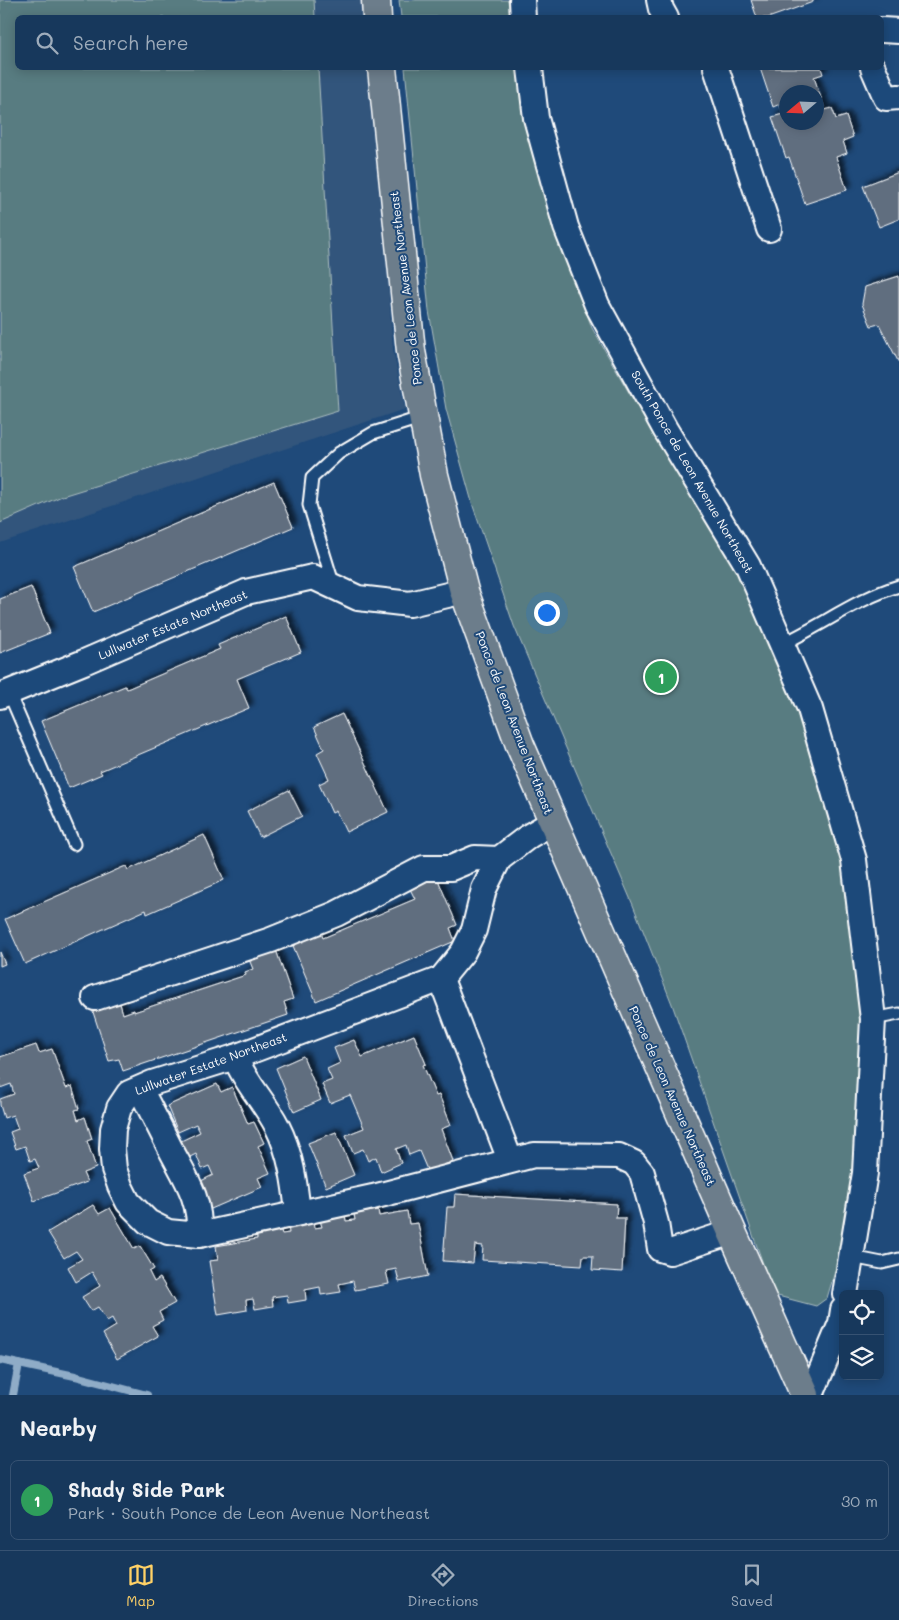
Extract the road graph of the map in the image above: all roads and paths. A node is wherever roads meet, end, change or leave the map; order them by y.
1 (376, 0) edge
2 (522, 0) edge
3 (659, 0) edge
4 (377, 15) edge
5 (524, 15) edge
6 (664, 15) edge
7 (884, 30) edge
8 (899, 31) edge
9 (382, 70) edge
10 (530, 70) edge
11 (717, 70) edge
12 (874, 70) edge
13 (899, 97) edge
14 (769, 229) dead end
15 (423, 417) junction
16 (899, 586) edge
17 (334, 587) junction
18 (464, 591) junction
19 (782, 644) junction
20 (4, 694) edge
21 (553, 822) junction
22 (74, 844) dead end
23 (499, 859) junction
24 (451, 868) junction
25 (484, 889) junction
26 (441, 979) junction
27 (95, 998) dead end
28 (899, 1014) edge
29 (873, 1019) junction
30 (235, 1057) junction
31 (140, 1088) junction
32 (510, 1160) junction
33 (298, 1213) junction
34 (732, 1232) junction
35 (200, 1235) junction
36 (852, 1258) junction
37 (899, 1259) edge
38 (846, 1290) edge
39 (839, 1328) edge
40 (805, 1395) edge
41 (810, 1395) edge

1 - 4 highway
2 - 5 street
3 - 6 street
7 - 8 street
9 - 15 highway, Ponce de Leon Avenue Northeast
10 - 19 street, South Ponce de Leon Avenue Northeast
11 - 14 street
12 - 13 street
15 - 17 lane
15 - 18 highway, Ponce de Leon Avenue Northeast
16 - 19 lane
17 - 18 street, Lullwater Estate Northeast
17 - 20 street, Lullwater Estate Northeast
18 - 21 highway, Ponce de Leon Avenue Northeast
19 - 29 street, South Ponce de Leon Avenue Northeast
20 - 22 lane
21 - 23 street
21 - 34 highway, Ponce de Leon Avenue Northeast
23 - 24 street
23 - 25 street
24 - 25 street
24 - 27 street
25 - 26 street
26 - 30 street, Lullwater Estate Northeast
26 - 32 street
28 - 29 lane
29 - 36 street, South Ponce de Leon Avenue Northeast
30 - 31 street, Lullwater Estate Northeast
30 - 33 street
31 - 35 street
31 - 35 street, Lullwater Estate Northeast
32 - 33 street, Lullwater Estate Northeast
32 - 34 street, Lullwater Estate Northeast
33 - 35 street, Lullwater Estate Northeast
34 - 40 highway, Ponce de Leon Avenue Northeast
36 - 37 lane
36 - 38 street, South Ponce de Leon Avenue Northeast
39 - 41 street

